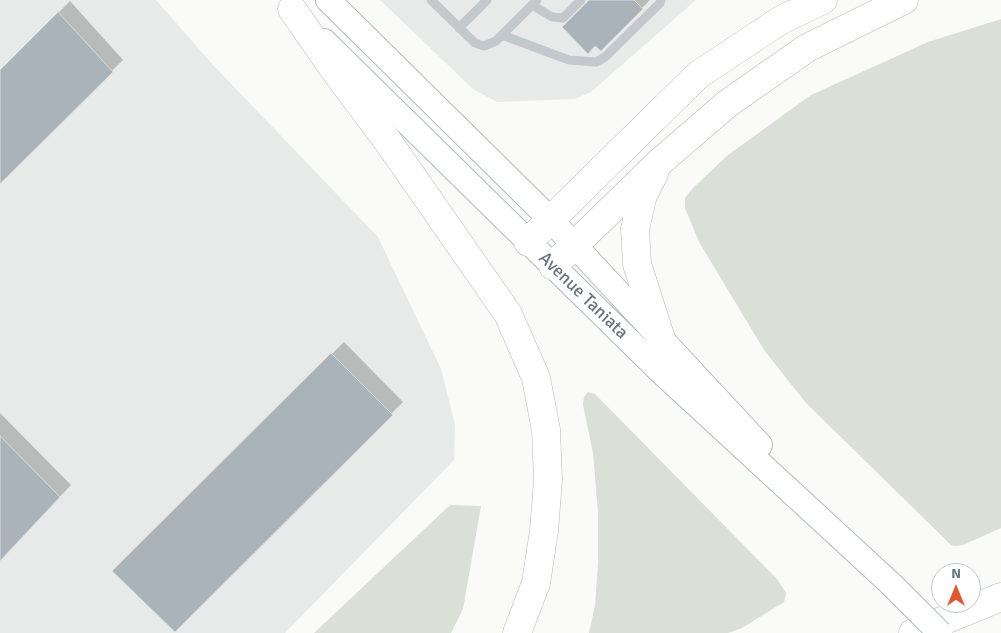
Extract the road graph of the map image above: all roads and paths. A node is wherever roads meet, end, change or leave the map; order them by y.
1 (328, 0) edge
2 (431, 0) edge
3 (487, 0) edge
4 (581, 0) edge
5 (661, 0) edge
6 (823, 0) edge
7 (904, 0) edge
8 (535, 2) edge
9 (287, 4) edge
10 (459, 28) junction
11 (502, 35) junction
12 (661, 161) junction
13 (551, 220) junction
14 (528, 242) junction
15 (573, 246) junction
16 (553, 266) junction
17 (662, 339) junction
18 (1001, 581) edge
19 (891, 584) junction
20 (981, 590) edge
21 (1001, 597) edge
22 (938, 613) edge
23 (518, 633) edge
24 (906, 633) edge
25 (913, 633) edge
26 (940, 633) edge

1 - 13 main road, Avenue Taniata
2 - 10 lane
3 - 10 lane
4 - 8 lane
5 - 11 lane
6 - 13 highway
7 - 12 highway
8 - 11 lane
9 - 14 main road, Avenue Taniata
9 - 23 highway
10 - 11 lane
12 - 15 highway
12 - 17 highway
13 - 14 highway
13 - 15 main road, Avenue Taniata
14 - 16 main road, Avenue Taniata
15 - 16 highway
15 - 17 main road, Avenue Taniata
16 - 19 main road, Avenue Taniata
17 - 19 main road, Avenue Taniata
18 - 20 highway
19 - 26 main road, Avenue Taniata, bridge
21 - 25 highway
22 - 24 highway

